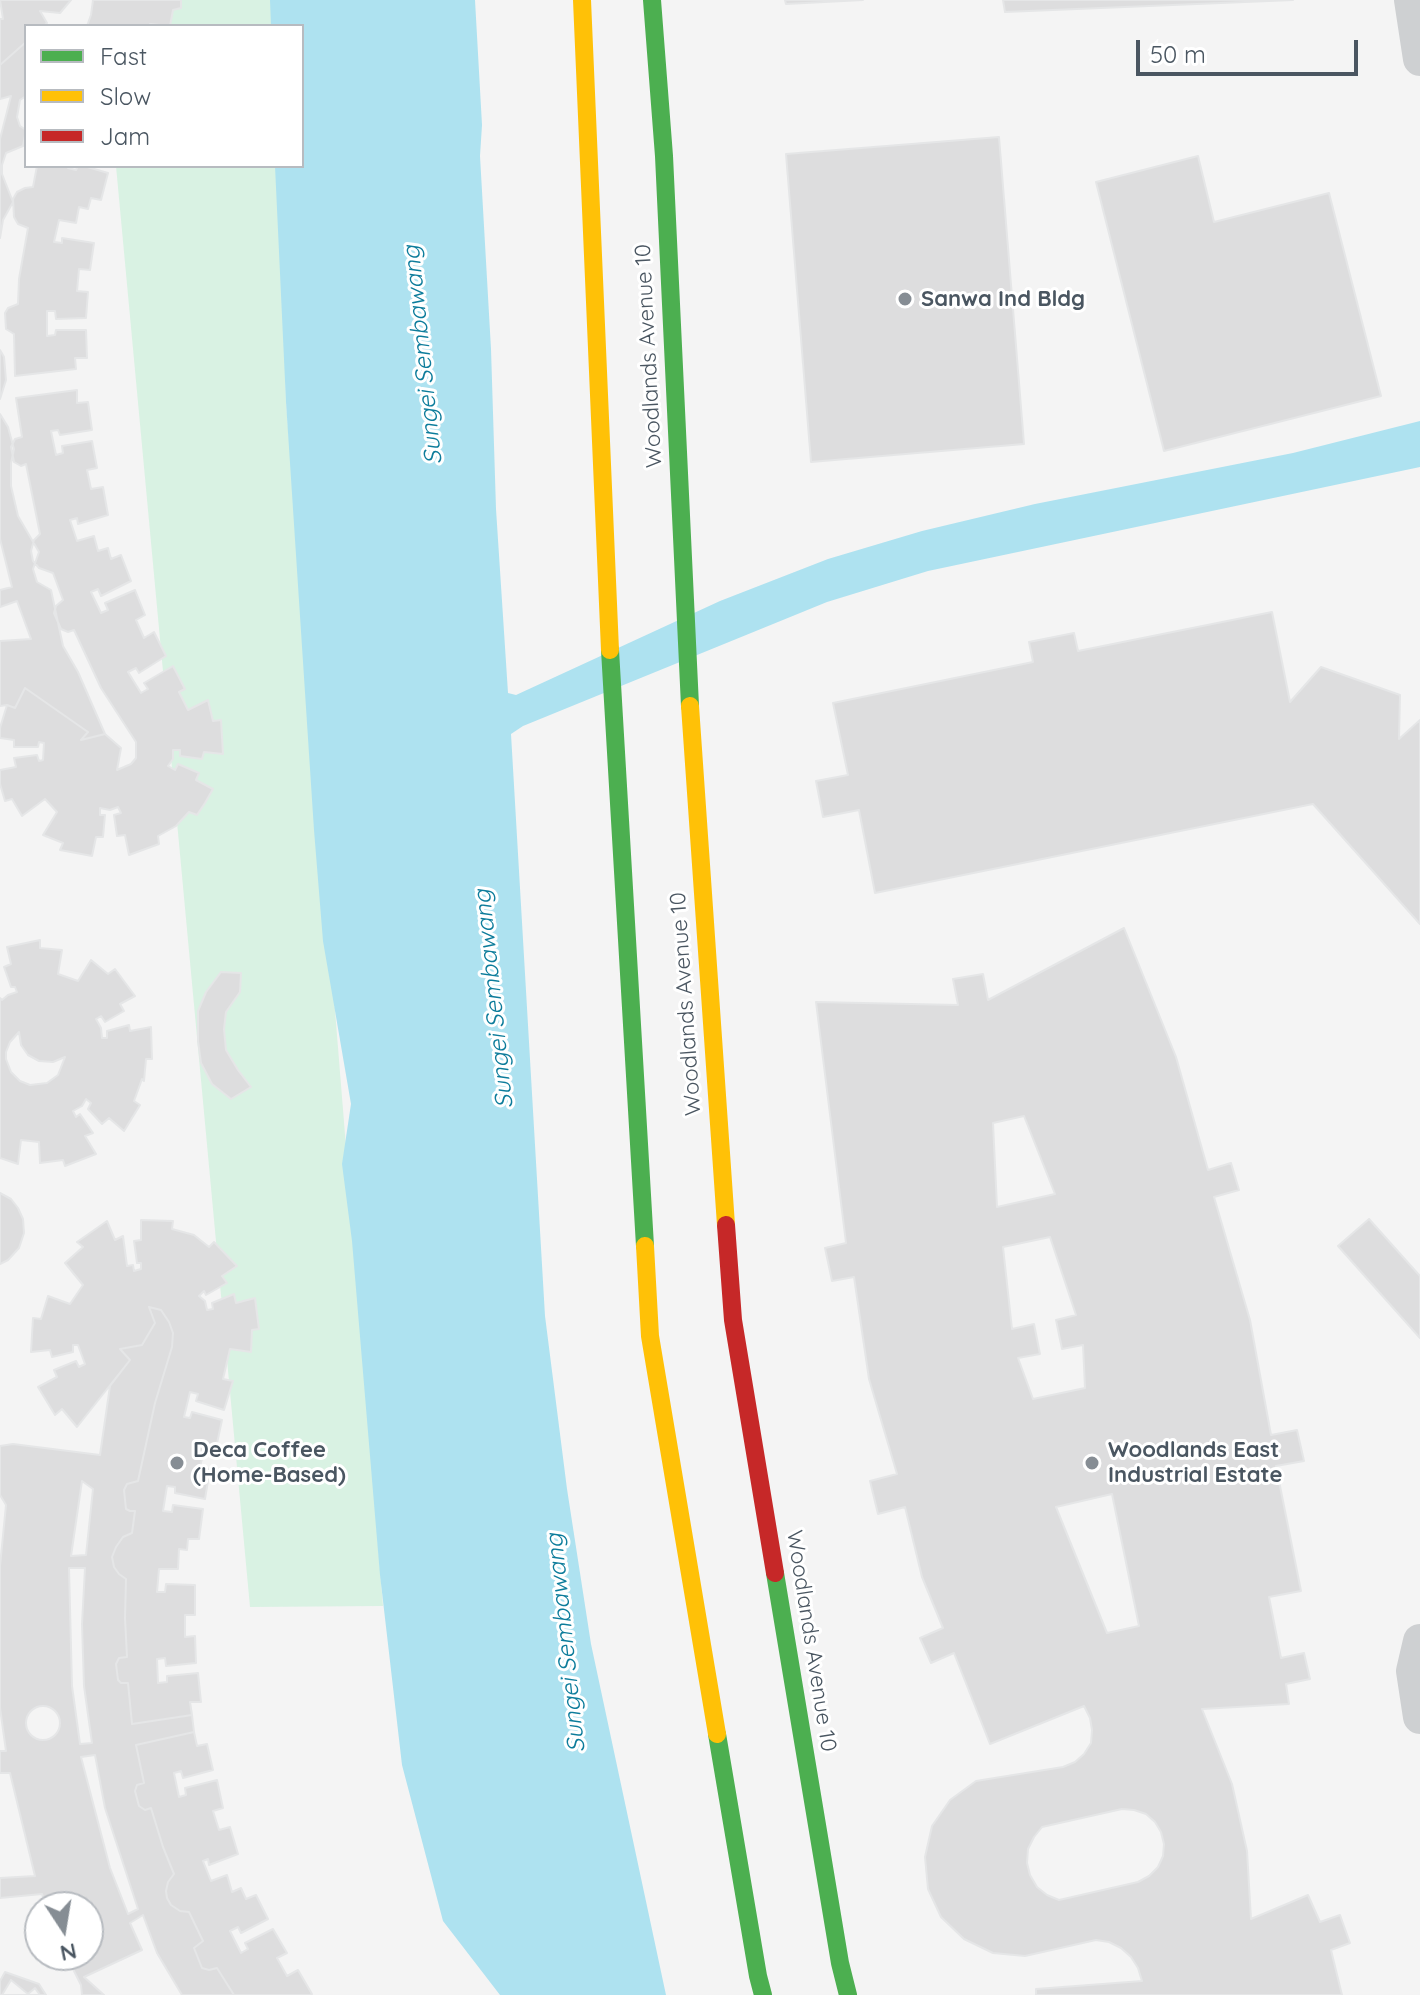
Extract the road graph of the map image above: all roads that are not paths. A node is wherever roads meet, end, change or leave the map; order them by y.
1 (582, 0) edge
2 (652, 0) edge
3 (1411, 0) edge
4 (1420, 59) edge
5 (1420, 1641) edge
6 (1420, 1717) edge
7 (763, 1995) edge
8 (848, 1995) edge

1 - 7 main road
2 - 8 main road, Woodlands Avenue 10
3 - 4 street
5 - 6 street

